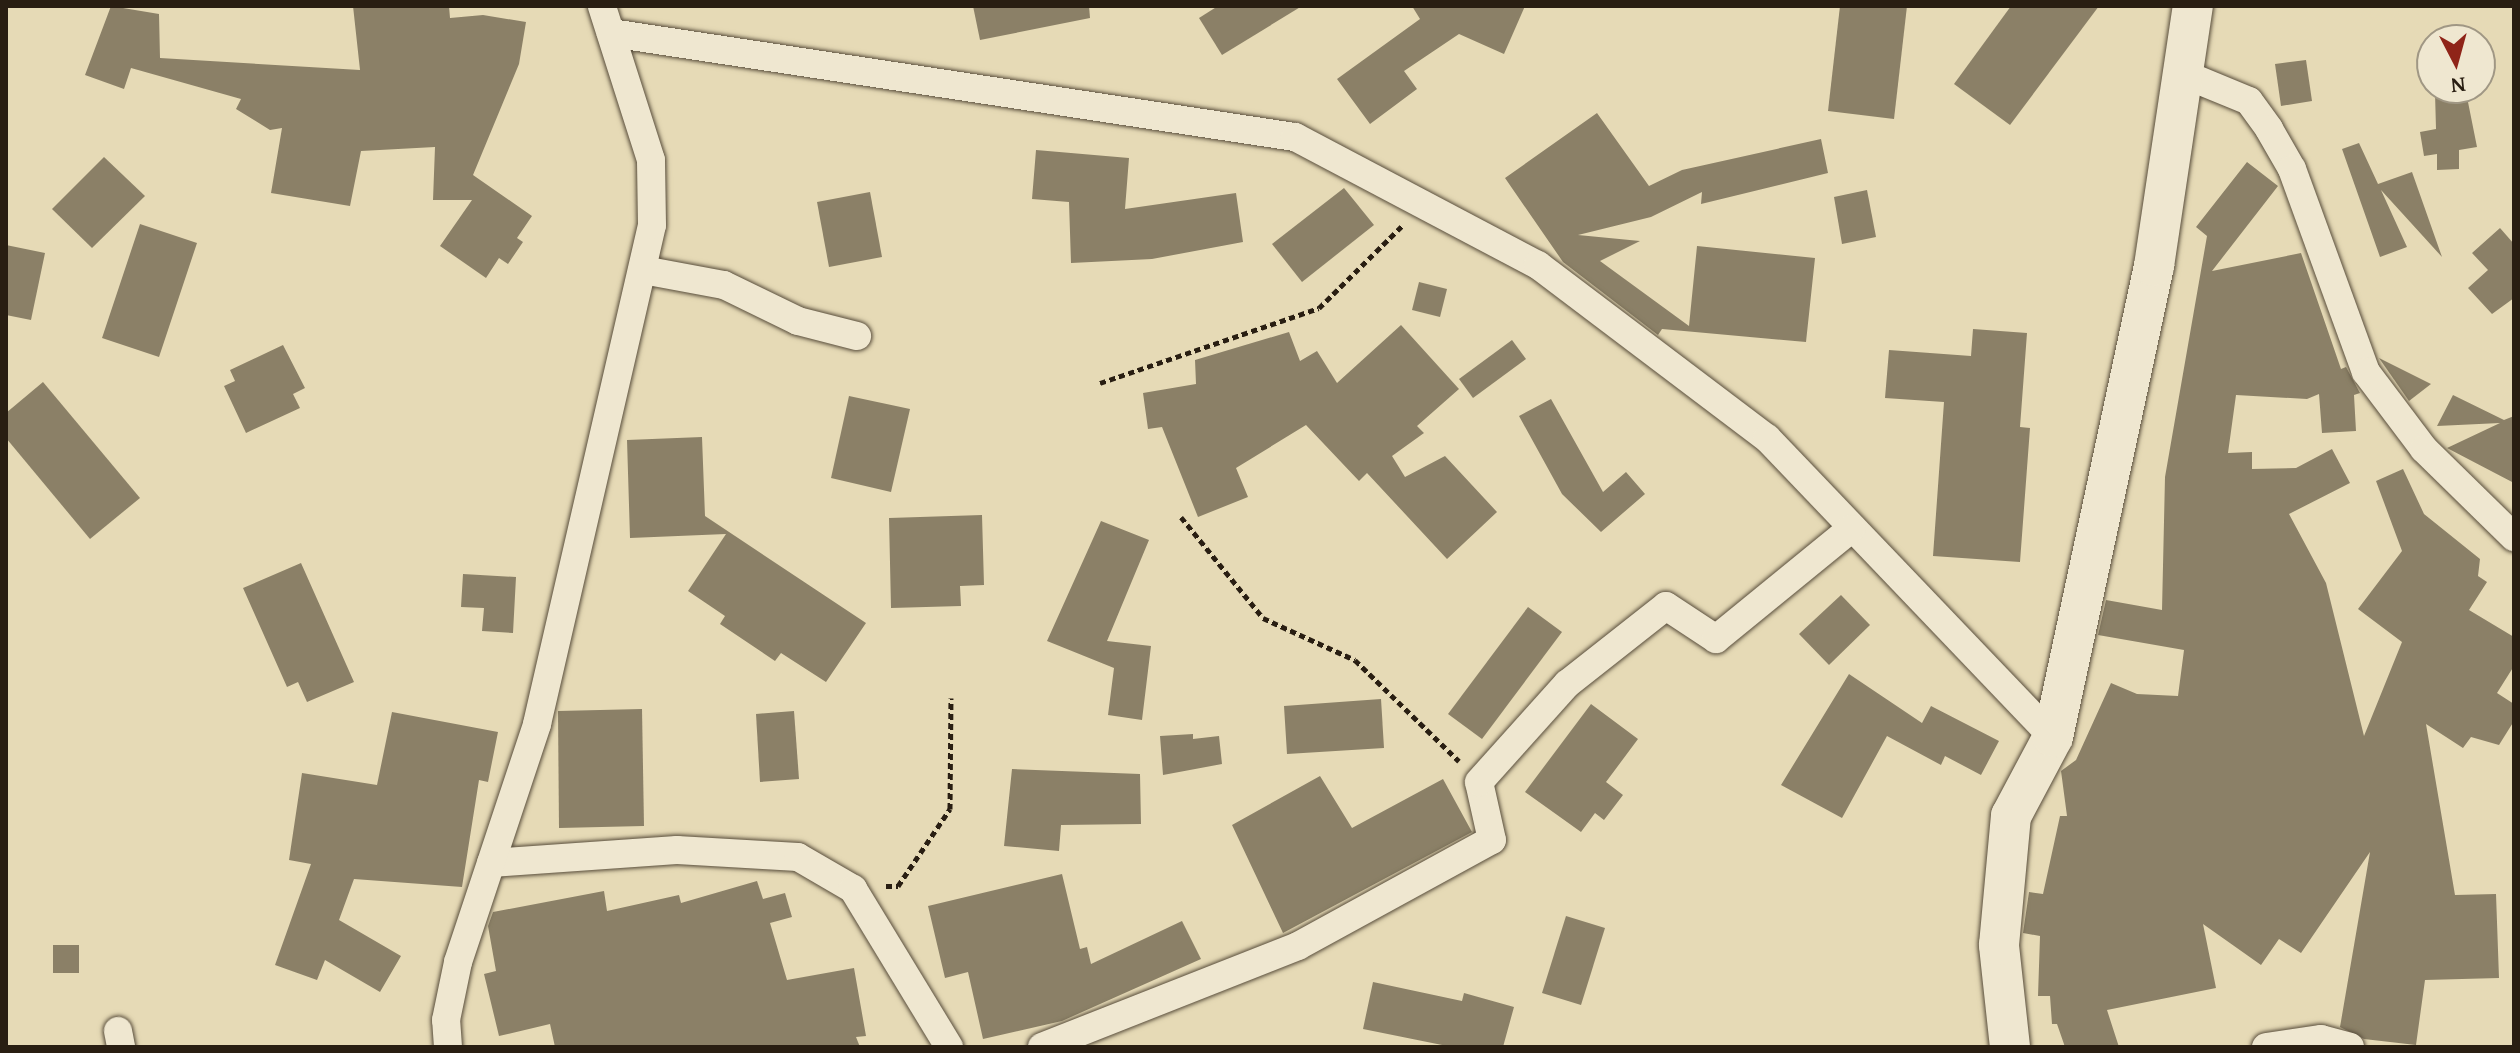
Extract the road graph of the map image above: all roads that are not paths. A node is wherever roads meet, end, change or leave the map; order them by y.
1 (602, 6) edge
2 (2193, 6) edge
3 (611, 33) junction
4 (2186, 75) junction
5 (643, 270) junction
6 (857, 336) dead end
7 (1851, 529) junction
8 (2514, 537) edge
9 (2053, 737) junction
10 (491, 863) junction
11 (448, 1047) edge
12 (949, 1047) edge
13 (1042, 1047) edge
14 (2010, 1047) edge
15 (2266, 1047) edge
16 (2350, 1047) edge

1 - 3 street
2 - 4 street
3 - 5 street
3 - 7 street
4 - 8 street
4 - 9 street
5 - 6 street
5 - 10 street
7 - 9 street
7 - 13 street
9 - 14 street
10 - 11 street
10 - 12 street
15 - 16 street

